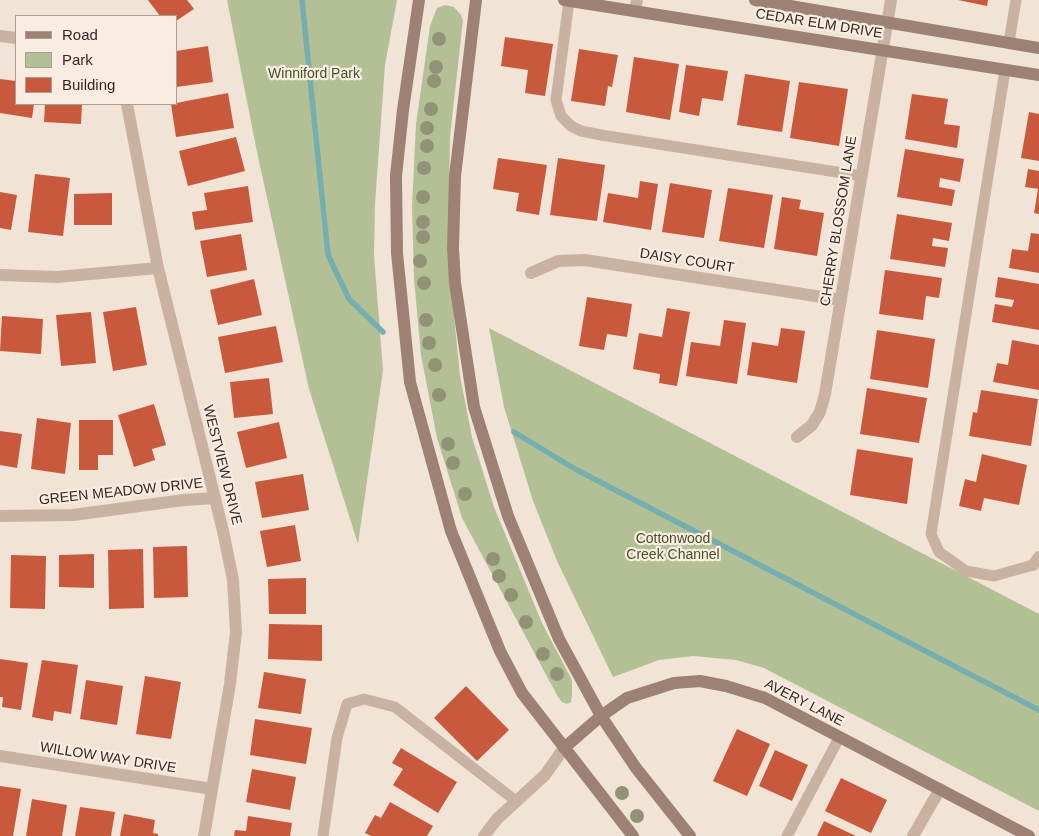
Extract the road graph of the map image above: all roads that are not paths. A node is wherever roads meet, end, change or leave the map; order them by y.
1 (419, 0) edge
2 (476, 0) edge
3 (566, 0) edge
4 (761, 0) edge
5 (891, 0) edge
6 (1016, 0) edge
7 (636, 5) edge
8 (888, 22) junction
9 (0, 36) edge
10 (15, 38) edge
11 (1009, 42) junction
12 (1039, 48) edge
13 (883, 49) junction
14 (1005, 70) junction
15 (1039, 76) edge
16 (127, 105) edge
17 (862, 176) junction
18 (158, 268) junction
19 (531, 273) dead end
20 (0, 275) edge
21 (841, 300) junction
22 (797, 437) dead end
23 (215, 498) junction
24 (0, 516) edge
25 (1036, 561) edge
26 (601, 716) junction
27 (840, 738) junction
28 (564, 748) junction
29 (0, 756) edge
30 (212, 789) junction
31 (940, 789) junction
32 (516, 801) junction
33 (204, 836) edge
34 (323, 836) edge
35 (484, 836) edge
36 (633, 836) edge
37 (690, 836) edge
38 (787, 836) edge
39 (913, 836) edge
40 (1029, 836) edge

1 - 28 main road
2 - 26 main road
3 - 7 main road, CEDAR ELM DRIVE
3 - 17 lane
4 - 8 main road, CEDAR ELM DRIVE
5 - 8 street, CHERRY BLOSSOM LANE
6 - 11 lane
7 - 13 main road, CEDAR ELM DRIVE
8 - 11 main road, CEDAR ELM DRIVE
8 - 13 street, CHERRY BLOSSOM LANE
9 - 10 street
11 - 12 main road, CEDAR ELM DRIVE
13 - 14 main road, CEDAR ELM DRIVE
13 - 17 street, CHERRY BLOSSOM LANE
14 - 15 main road, CEDAR ELM DRIVE
14 - 25 lane
16 - 18 street, WESTVIEW DRIVE
17 - 21 street, CHERRY BLOSSOM LANE
18 - 20 street
18 - 23 street, WESTVIEW DRIVE
19 - 21 street, DAISY COURT
21 - 22 street, CHERRY BLOSSOM LANE
23 - 24 street, GREEN MEADOW DRIVE
23 - 30 street, WESTVIEW DRIVE
26 - 27 main road, AVERY LANE
26 - 28 main road, AVERY LANE
26 - 37 main road
27 - 31 main road, AVERY LANE
27 - 38 lane
28 - 32 street, AVERY LANE
28 - 36 main road
29 - 30 street, WILLOW WAY DRIVE
30 - 33 street, WESTVIEW DRIVE
31 - 39 street
31 - 40 main road, AVERY LANE
32 - 34 lane
32 - 35 street, AVERY LANE

